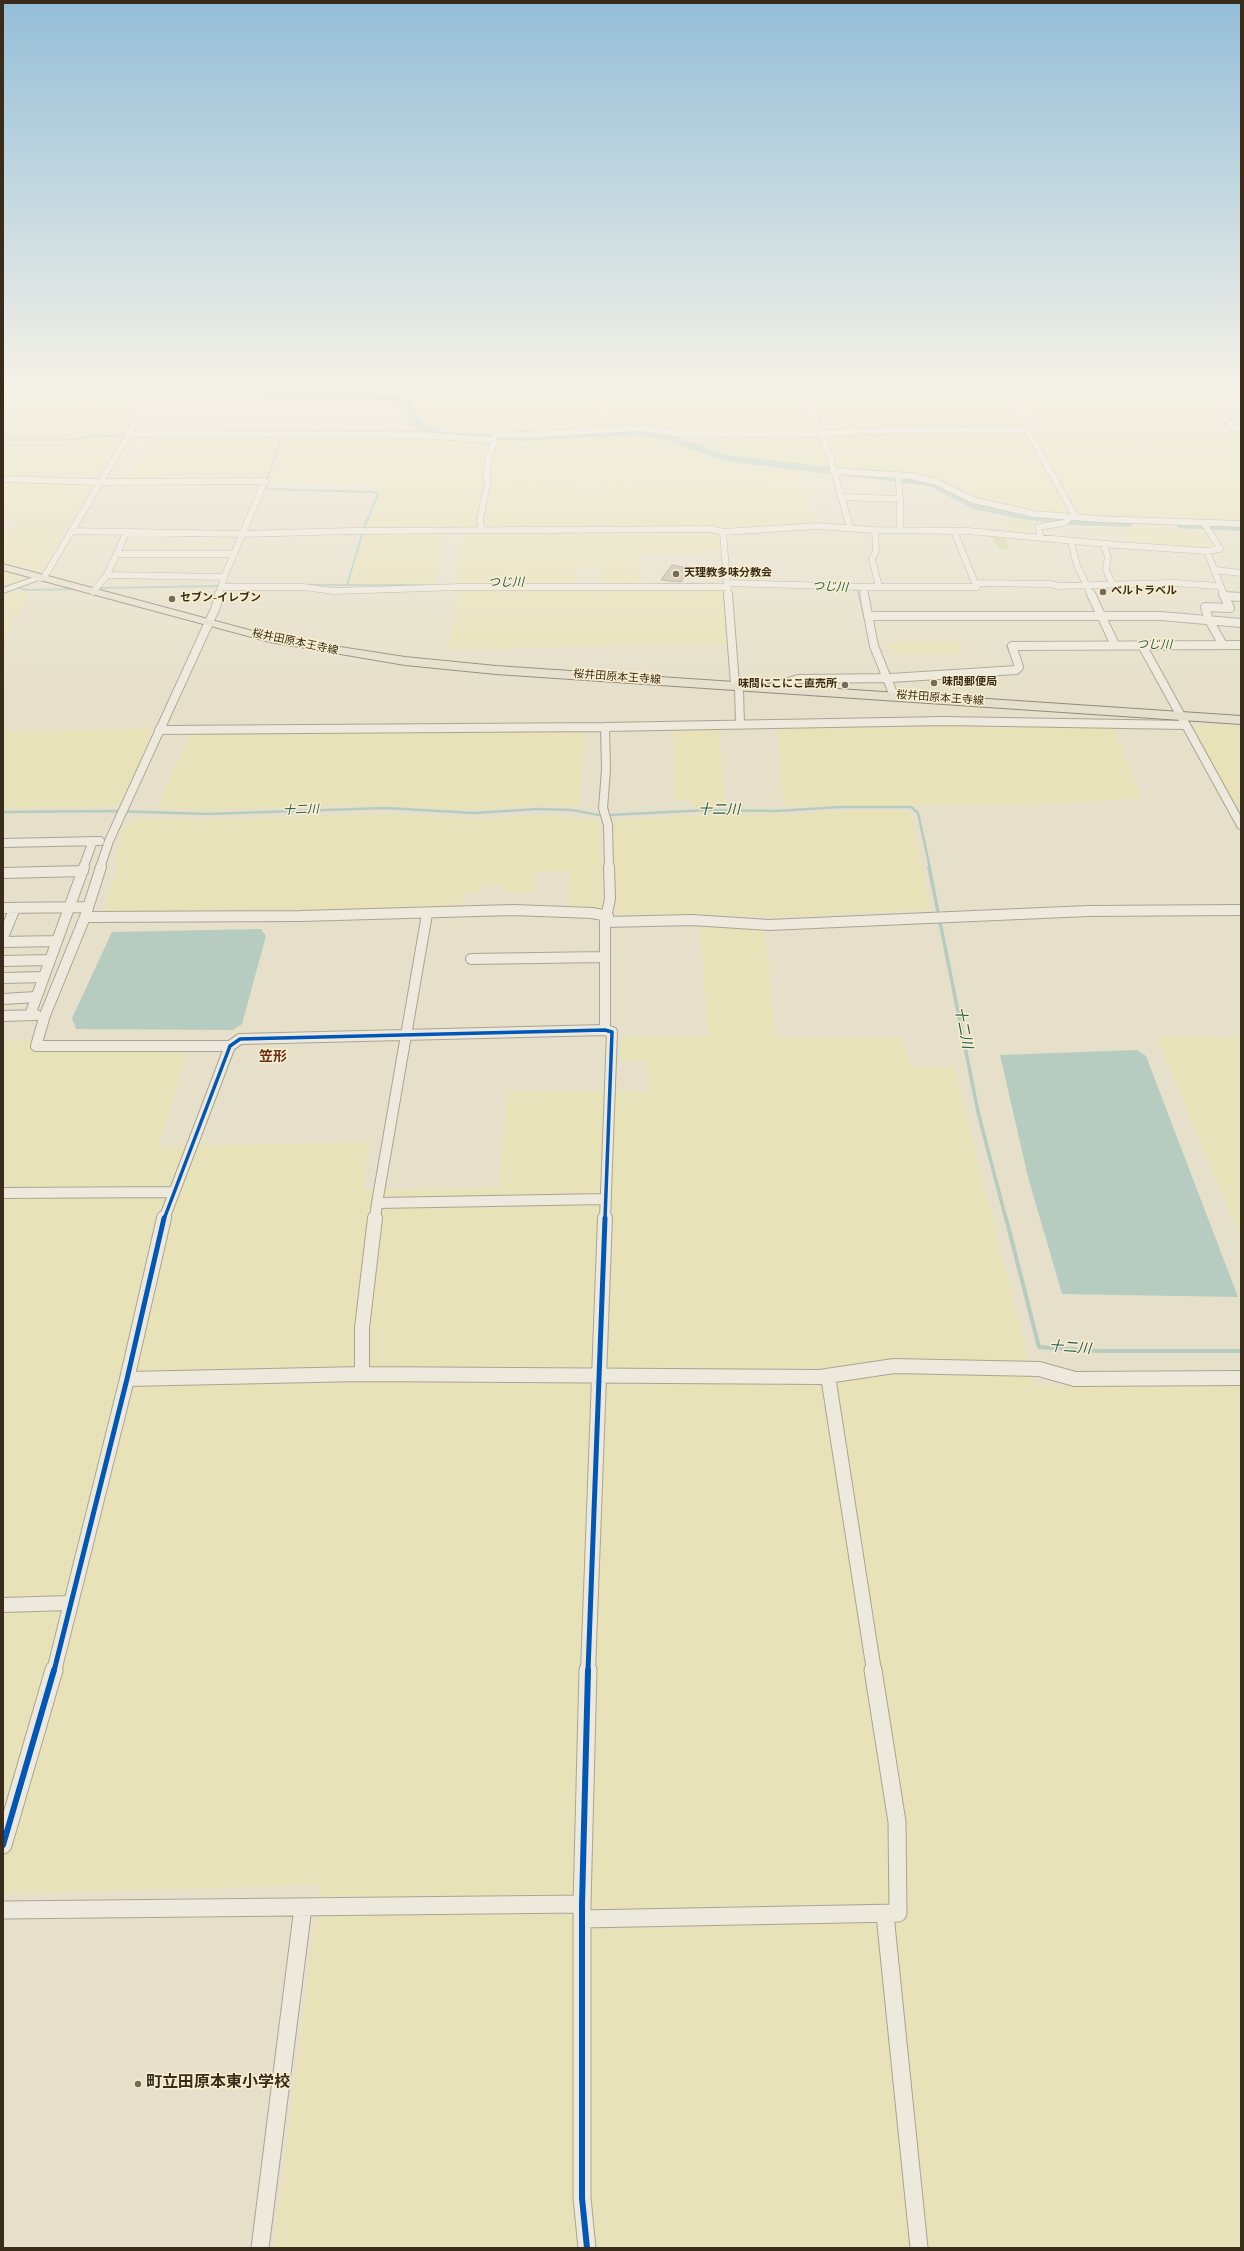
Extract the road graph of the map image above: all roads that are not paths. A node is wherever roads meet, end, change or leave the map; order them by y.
1 (95, 488) edge
2 (261, 488) edge
3 (487, 488) edge
4 (838, 488) edge
5 (899, 488) edge
6 (949, 488) edge
7 (1060, 488) edge
8 (841, 497) junction
9 (900, 499) junction
10 (1072, 517) junction
11 (1204, 523) junction
12 (1241, 524) edge
13 (850, 528) junction
14 (482, 530) junction
15 (874, 530) junction
16 (900, 530) junction
17 (70, 531) junction
18 (954, 531) junction
19 (723, 532) junction
20 (126, 533) junction
21 (241, 534) junction
22 (1041, 538) junction
23 (1071, 542) junction
24 (1103, 544) junction
25 (1207, 551) junction
26 (117, 554) junction
27 (233, 554) junction
28 (3, 567) edge
29 (1215, 570) junction
30 (1241, 573) edge
31 (106, 575) junction
32 (224, 577) junction
33 (40, 578) junction
34 (975, 583) junction
35 (1112, 584) junction
36 (728, 585) junction
37 (1087, 586) junction
38 (1219, 586) junction
39 (221, 587) junction
40 (879, 587) junction
41 (863, 588) junction
42 (96, 589) junction
43 (3, 591) edge
44 (1224, 596) junction
45 (1241, 597) edge
46 (1100, 615) junction
47 (868, 616) junction
48 (1209, 620) junction
49 (208, 623) junction
50 (1241, 623) edge
51 (1115, 645) junction
52 (1142, 645) junction
53 (1223, 645) junction
54 (1241, 645) edge
55 (887, 678) junction
56 (737, 686) junction
57 (770, 688) junction
58 (894, 696) junction
59 (1183, 720) junction
60 (1241, 720) edge
61 (740, 725) junction
62 (605, 727) junction
63 (159, 730) junction
64 (1241, 825) edge
65 (109, 841) junction
66 (93, 842) junction
67 (3, 843) edge
68 (83, 871) junction
69 (3, 873) edge
70 (69, 907) junction
71 (88, 907) junction
72 (3, 908) edge
73 (15, 908) junction
74 (1241, 910) edge
75 (427, 914) junction
76 (85, 917) junction
77 (607, 919) junction
78 (3, 937) edge
79 (56, 941) junction
80 (3, 942) edge
81 (605, 957) junction
82 (471, 959) dead end
83 (50, 960) junction
84 (3, 961) edge
85 (44, 977) junction
86 (3, 978) edge
87 (36, 997) junction
88 (3, 999) edge
89 (45, 1015) junction
90 (3, 1016) edge
91 (30, 1016) junction
92 (605, 1030) junction
93 (405, 1036) junction
94 (230, 1046) junction
95 (173, 1192) junction
96 (3, 1193) edge
97 (606, 1199) junction
98 (377, 1203) junction
99 (362, 1374) junction
100 (600, 1375) junction
101 (828, 1376) junction
102 (1241, 1378) edge
103 (127, 1379) junction
104 (69, 1603) junction
105 (3, 1605) edge
106 (3, 1845) edge
107 (303, 1906) junction
108 (3, 1910) edge
109 (582, 1911) junction
110 (884, 1915) junction
111 (260, 2248) edge
112 (587, 2248) edge
113 (919, 2248) edge

1 - 17 street
2 - 21 street
3 - 14 street
4 - 8 street
5 - 9 street
6 - 10 street
7 - 10 street
8 - 9 street
8 - 13 street
9 - 16 street
10 - 11 street
10 - 22 street
11 - 12 street
11 - 25 street
13 - 15 street
13 - 19 street
14 - 19 street
14 - 21 street
15 - 16 street
15 - 40 street
16 - 18 street
17 - 20 street
17 - 33 street
18 - 22 street
18 - 34 street
19 - 36 street
20 - 21 street
20 - 26 street
21 - 27 street
22 - 23 street
23 - 24 street
23 - 37 street
24 - 25 street
24 - 35 street
25 - 29 street
26 - 27 street
26 - 31 street
27 - 32 street
28 - 33 main road, 桜井田原本王寺線
29 - 30 street
29 - 38 street
31 - 32 street
31 - 42 street
32 - 39 street
33 - 42 main road, 桜井田原本王寺線
33 - 43 street
34 - 37 street
34 - 40 street
35 - 37 street
35 - 38 street
36 - 39 street
36 - 41 street
36 - 56 street
37 - 46 street
38 - 44 street
39 - 49 street
40 - 41 street
41 - 47 street
42 - 49 main road, 桜井田原本王寺線
44 - 45 street
44 - 48 street
46 - 47 street
46 - 48 street
46 - 51 street
47 - 55 street
48 - 50 street
48 - 53 street
49 - 56 main road, 桜井田原本王寺線
49 - 63 street
51 - 52 street
51 - 55 street
52 - 53 street
52 - 59 street
53 - 54 street
55 - 57 street
55 - 58 street
56 - 57 main road, 桜井田原本王寺線
56 - 61 street
57 - 58 main road, 桜井田原本王寺線
58 - 59 main road, 桜井田原本王寺線
59 - 60 main road, 桜井田原本王寺線
59 - 61 street
59 - 64 street
61 - 62 street
62 - 63 street
62 - 77 street
63 - 65 street
65 - 66 street
65 - 71 street
66 - 67 street
66 - 68 street
68 - 69 street
68 - 70 street
70 - 71 street
70 - 73 street
70 - 79 street
71 - 76 street
72 - 73 street
73 - 78 street
74 - 77 street
75 - 76 street
75 - 77 street
75 - 93 street
76 - 89 street
77 - 81 street
79 - 80 street
79 - 83 street
81 - 82 street
81 - 92 street
83 - 84 street
83 - 85 street
85 - 86 street
85 - 87 street
87 - 88 street
87 - 91 street
89 - 91 street
89 - 94 street
90 - 91 street
92 - 93 street
92 - 97 street
93 - 94 street
93 - 98 street
94 - 95 street
95 - 96 street
95 - 103 street
97 - 98 street
97 - 100 street
98 - 99 street
99 - 100 street
99 - 103 street
100 - 101 street
100 - 109 street
101 - 102 street
101 - 110 street
103 - 104 street
104 - 105 street
104 - 106 street
107 - 108 street
107 - 109 street
107 - 111 street
109 - 110 street
109 - 112 street
110 - 113 street

